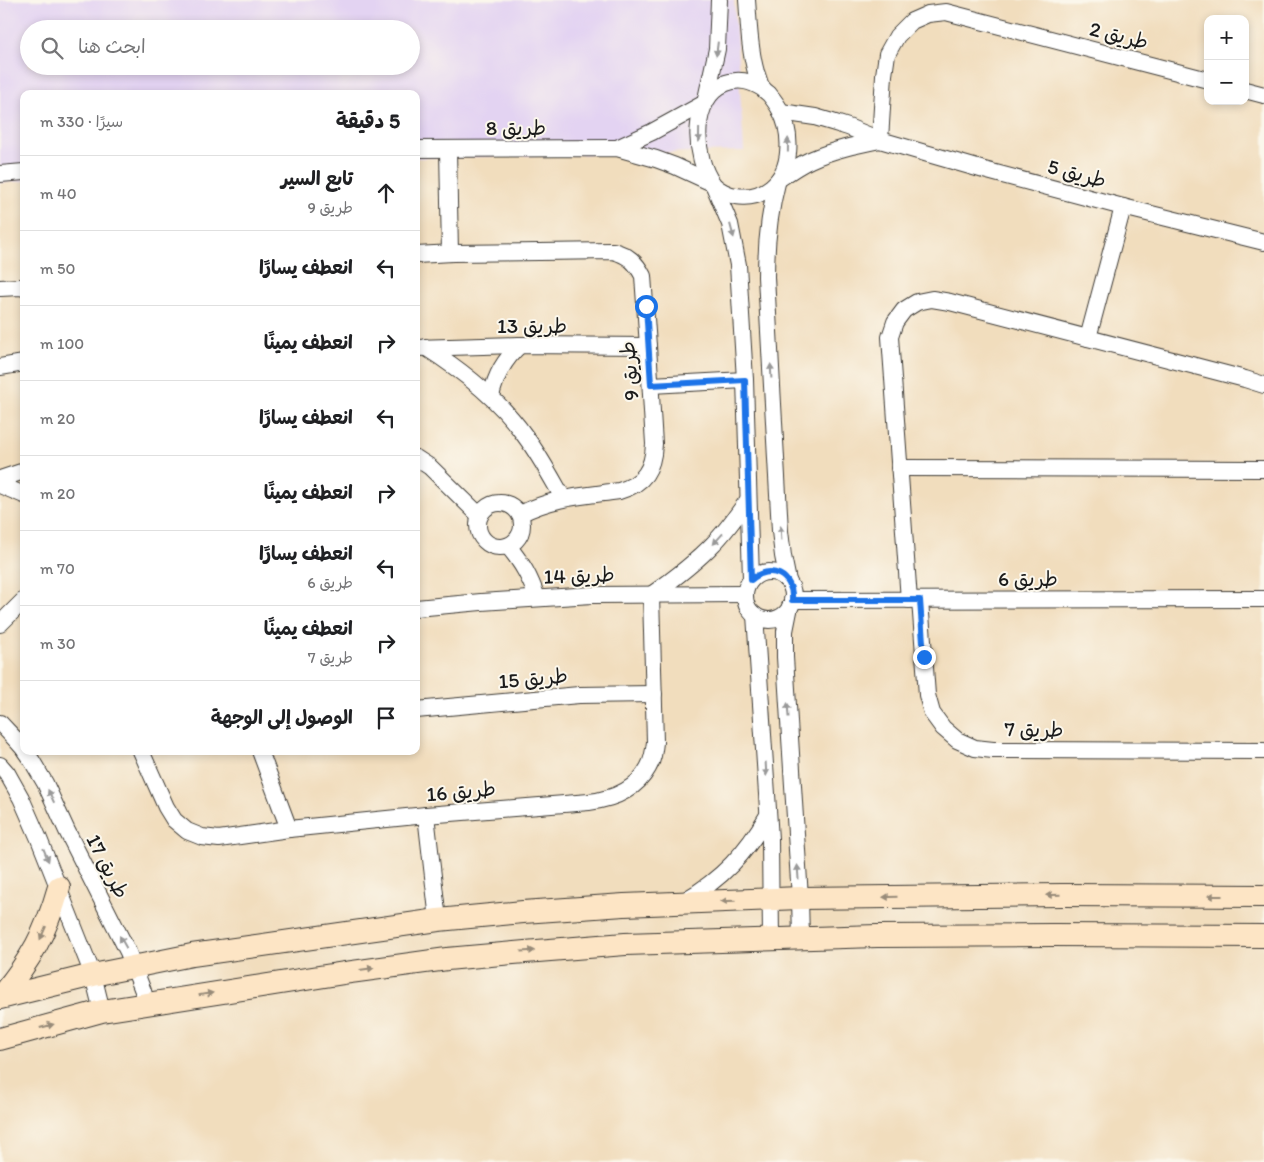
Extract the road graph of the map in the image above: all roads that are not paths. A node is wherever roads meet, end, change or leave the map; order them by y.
1 (719, 0) edge
2 (747, 0) edge
3 (1204, 79) edge
4 (762, 88) junction
5 (1249, 91) edge
6 (1264, 95) edge
7 (706, 101) junction
8 (781, 112) junction
9 (880, 140) junction
10 (617, 148) junction
11 (448, 149) junction
12 (420, 150) edge
13 (20, 172) edge
14 (0, 174) edge
15 (778, 181) junction
16 (713, 185) junction
17 (1124, 207) junction
18 (1264, 242) edge
19 (450, 253) junction
20 (420, 255) edge
21 (20, 287) edge
22 (0, 288) edge
23 (1088, 338) junction
24 (520, 346) junction
25 (648, 346) junction
26 (421, 347) edge
27 (20, 364) edge
28 (0, 367) edge
29 (745, 380) junction
30 (651, 385) junction
31 (1264, 385) edge
32 (491, 396) junction
33 (420, 461) edge
34 (899, 468) junction
35 (1264, 469) edge
36 (20, 472) edge
37 (0, 479) edge
38 (0, 485) edge
39 (20, 493) edge
40 (563, 498) junction
41 (748, 500) junction
42 (520, 514) junction
43 (480, 516) junction
44 (508, 546) junction
45 (788, 581) junction
46 (748, 587) junction
47 (651, 595) junction
48 (537, 598) junction
49 (1264, 599) edge
50 (915, 600) junction
51 (791, 603) junction
52 (20, 604) edge
53 (420, 608) edge
54 (755, 615) junction
55 (0, 624) edge
56 (654, 694) junction
57 (420, 710) edge
58 (0, 722) edge
59 (20, 745) edge
60 (1264, 751) edge
61 (28, 755) edge
62 (143, 755) edge
63 (261, 755) edge
64 (0, 765) edge
65 (426, 815) junction
66 (768, 815) junction
67 (289, 829) junction
68 (58, 887) junction
69 (1264, 896) edge
70 (800, 898) junction
71 (771, 900) junction
72 (680, 903) junction
73 (438, 920) junction
74 (1264, 936) edge
75 (801, 938) junction
76 (771, 940) junction
77 (134, 966) junction
78 (93, 975) junction
79 (0, 998) edge
80 (146, 1004) junction
81 (102, 1011) junction
82 (0, 1039) edge

1 -> 7 street
2 - 4 street
3 - 9 street, طريق 2
4 - 7 street
4 - 8 street
5 - 6 street
7 - 10 street, طريق 8
7 -> 16 street
8 - 9 street, طريق 5
15 -> 8 street
9 - 15 street, طريق 5
9 - 17 street, طريق 5
10 - 11 street, طريق 8
10 - 16 street, طريق 8
11 - 12 street, طريق 8
11 - 19 street
13 - 14 street
15 - 16 street
45 -> 15 street
16 -> 29 street
17 - 18 street, طريق 5
17 - 23 street
19 - 20 street, طريق 9
19 - 25 street, طريق 9
21 - 22 street
23 - 31 street, طريق 7
23 - 34 street, طريق 7
24 - 25 street, طريق 13
24 - 26 street, طريق 13
24 - 32 street
25 - 30 street, طريق 9
26 - 32 street
27 - 28 street
29 - 30 street
29 - 41 street
30 - 40 street, طريق 9
32 - 40 street
33 - 43 street
34 - 35 street
34 - 50 street, طريق 7
36 - 37 street
38 - 39 street
40 - 42 street, طريق 9
41 - 46 street
41 -> 47 street
42 - 43 street
42 - 44 street
43 - 44 street
44 - 48 street
45 - 46 street
45 - 51 street
46 - 47 street, طريق 14
46 - 54 street
47 - 48 street, طريق 14
47 - 56 street, طريق 16
48 - 53 street, طريق 14
49 - 50 street, طريق 6
50 - 51 street, طريق 6
50 - 60 street, طريق 7
51 - 54 street
70 -> 51 street
52 - 55 street
54 -> 66 street
56 - 57 street, طريق 15
56 - 65 street, طريق 16
58 - 59 street, طريق 17
77 -> 61 street, طريق 17
62 - 67 street, طريق 16
63 - 67 street
64 -> 68 street
65 - 67 street, طريق 16
65 - 73 street
66 - 71 street
66 - 72 street
68 - 78 street
68 -> 79 street
69 -> 70 street
70 - 71 street
70 - 75 street
71 -> 72 street
71 - 76 street
72 - 73 street
73 - 77 street
74 - 75 street
75 - 76 street
80 -> 76 street
77 - 78 street
77 - 80 street, طريق 17
78 - 79 street
78 - 81 street
80 - 81 street
82 -> 81 street

